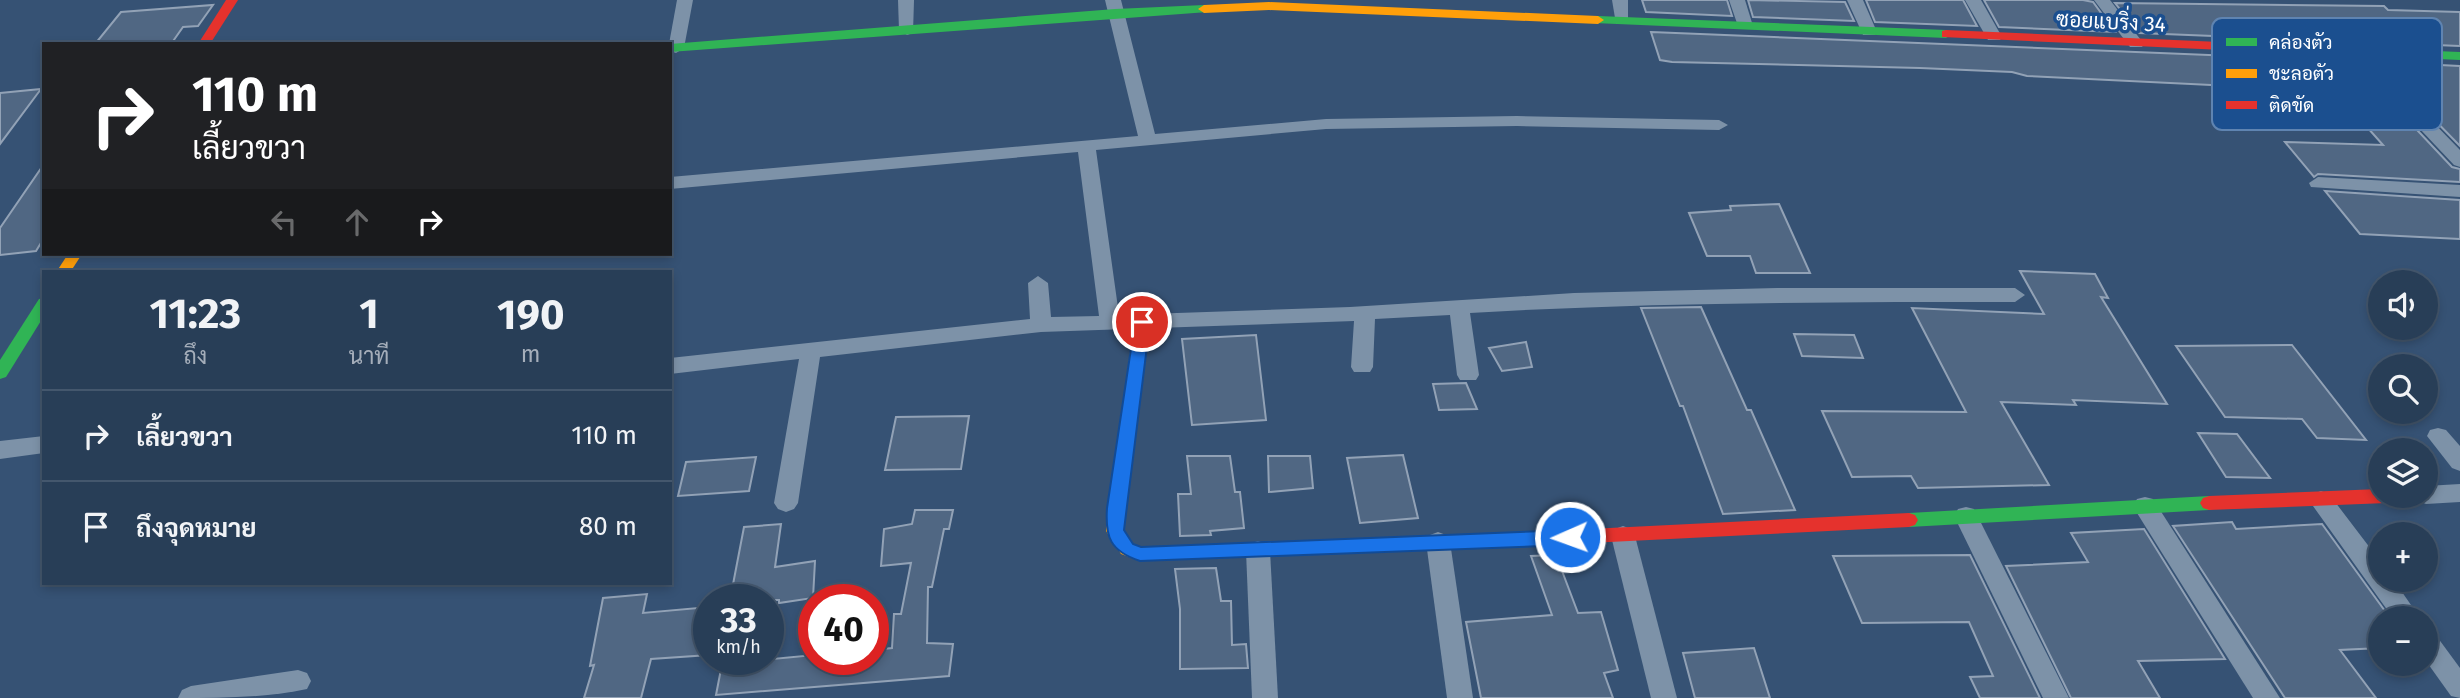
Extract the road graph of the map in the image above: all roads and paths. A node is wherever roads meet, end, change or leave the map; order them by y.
1 (232, 0) edge
2 (685, 0) edge
3 (906, 0) edge
4 (1620, 0) edge
5 (1737, 0) edge
6 (1855, 0) edge
7 (1973, 0) edge
8 (2102, 0) edge
9 (1114, 6) edge
10 (1622, 21) junction
11 (1745, 26) junction
12 (907, 30) junction
13 (1869, 32) junction
14 (1994, 37) junction
15 (205, 42) edge
16 (2136, 44) junction
17 (2212, 47) edge
18 (673, 48) edge
19 (2442, 55) edge
20 (2460, 56) edge
21 (1719, 125) dead end
22 (2430, 130) edge
23 (1147, 138) junction
24 (1086, 144) junction
25 (2460, 161) edge
26 (672, 183) edge
27 (2318, 183) dead end
28 (2460, 191) edge
29 (1038, 283) dead end
30 (2015, 295) dead end
31 (42, 306) edge
32 (1459, 307) junction
33 (1365, 313) junction
34 (1142, 322) junction
35 (1110, 323) junction
36 (1041, 325) junction
37 (811, 348) junction
38 (672, 366) edge
39 (1362, 368) dead end
40 (0, 373) edge
41 (1468, 375) dead end
42 (2438, 436) dead end
43 (42, 444) edge
44 (0, 450) edge
45 (2460, 462) edge
46 (2460, 493) edge
47 (2438, 494) edge
48 (2368, 497) edge
49 (2321, 500) junction
50 (786, 503) dead end
51 (2145, 506) junction
52 (1966, 516) junction
53 (1623, 536) junction
54 (1438, 542) junction
55 (1258, 551) junction
56 (2399, 606) edge
57 (2438, 658) edge
58 (298, 681) dead end
59 (2460, 688) edge
60 (191, 698) edge
61 (1265, 698) edge
62 (1460, 698) edge
63 (1664, 698) edge
64 (2056, 698) edge
65 (2267, 698) edge

1 - 15 street
2 - 18 street
3 - 12 street
4 - 10 street
5 - 11 street
6 - 13 street
7 - 14 street
8 - 16 street
9 - 10 street, ซอยแบริ่ง 34
9 - 12 street, ซอยแบริ่ง 34
9 - 23 street
10 - 11 street, ซอยแบริ่ง 34
11 - 13 street, ซอยแบริ่ง 34
12 - 18 street, ซอยแบริ่ง 34
13 - 14 street, ซอยแบริ่ง 34
14 - 16 street, ซอยแบริ่ง 34
16 - 17 street, ซอยแบริ่ง 34
19 - 20 street, ซอยแบริ่ง 34
21 - 23 street
22 - 25 street
23 - 24 street
24 - 26 street
24 - 35 street
27 - 28 street
29 - 36 street
30 - 32 street
31 - 40 street
32 - 33 street
32 - 41 street
33 - 34 street
33 - 39 street
34 - 35 street
34 - 55 street
35 - 36 street
36 - 37 street
37 - 38 street
37 - 50 street
42 - 45 street
43 - 44 street
46 - 47 street
48 - 49 street
49 - 51 street
49 - 56 street
51 - 52 street
51 - 65 street
52 - 53 street
52 - 64 street
53 - 54 street
53 - 63 street
54 - 55 street
54 - 62 street
55 - 61 street
57 - 59 street
58 - 60 street

